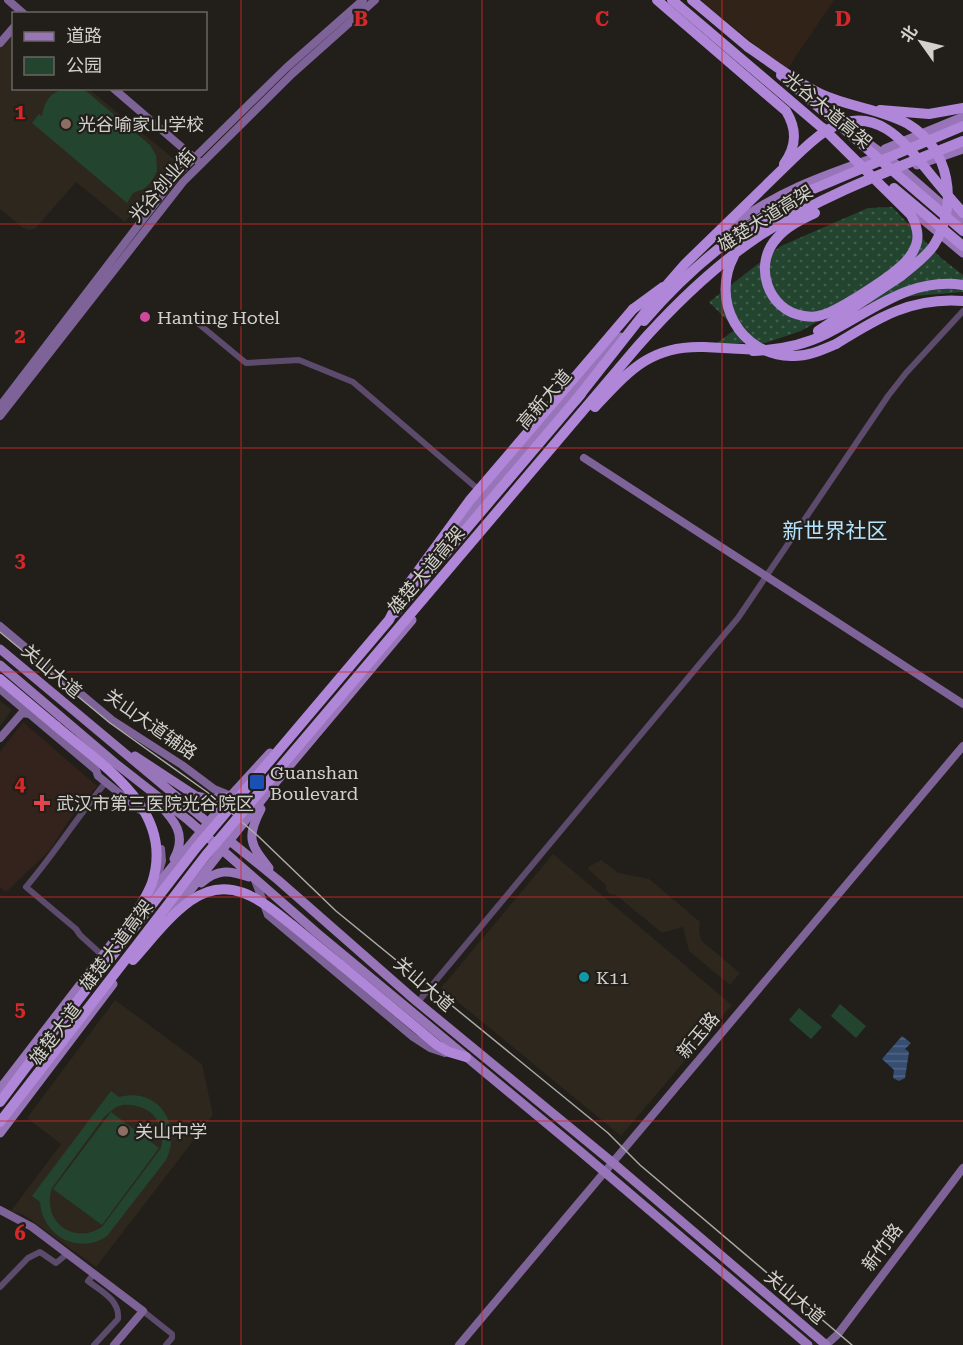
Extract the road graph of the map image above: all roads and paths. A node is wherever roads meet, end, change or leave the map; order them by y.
1 (8, 0) edge
2 (363, 0) edge
3 (375, 0) edge
4 (657, 0) edge
5 (665, 0) edge
6 (672, 0) edge
7 (692, 0) edge
8 (700, 0) edge
9 (22, 12) edge
10 (12, 29) edge
11 (0, 43) edge
12 (748, 47) junction
13 (114, 90) edge
14 (865, 108) junction
15 (963, 108) edge
16 (963, 117) edge
17 (963, 126) edge
18 (823, 128) junction
19 (963, 142) edge
20 (963, 149) edge
21 (883, 155) junction
22 (198, 161) junction
23 (856, 164) junction
24 (902, 170) junction
25 (774, 177) junction
26 (876, 180) junction
27 (811, 190) junction
28 (963, 213) edge
29 (963, 223) edge
30 (963, 231) edge
31 (963, 246) edge
32 (963, 254) edge
33 (678, 277) junction
34 (963, 285) edge
35 (963, 301) edge
36 (963, 311) edge
37 (194, 320) dead end
38 (753, 351) junction
39 (576, 400) junction
40 (0, 406) edge
41 (0, 416) edge
42 (584, 458) dead end
43 (514, 492) junction
44 (484, 495) junction
45 (767, 577) junction
46 (389, 620) junction
47 (0, 626) edge
48 (0, 649) edge
49 (0, 665) edge
50 (0, 679) edge
51 (0, 689) edge
52 (14, 700) junction
53 (963, 704) edge
54 (30, 715) junction
55 (0, 732) edge
56 (0, 738) edge
57 (963, 746) edge
58 (117, 747) junction
59 (108, 756) junction
60 (96, 771) junction
61 (134, 777) junction
62 (106, 782) junction
63 (275, 783) junction
64 (119, 792) junction
65 (229, 798) junction
66 (208, 823) junction
67 (201, 832) junction
68 (229, 841) junction
69 (221, 850) junction
70 (165, 875) junction
71 (255, 879) junction
72 (278, 880) junction
73 (189, 892) junction
74 (150, 895) junction
75 (103, 956) junction
76 (418, 1002) junction
77 (86, 1011) junction
78 (466, 1057) junction
79 (30, 1062) junction
80 (0, 1089) edge
81 (0, 1102) edge
82 (0, 1122) edge
83 (0, 1133) edge
84 (612, 1162) junction
85 (963, 1168) edge
86 (603, 1173) junction
87 (0, 1210) edge
88 (67, 1254) junction
89 (94, 1274) junction
90 (0, 1287) edge
91 (143, 1311) junction
92 (94, 1345) edge
93 (114, 1345) edge
94 (166, 1345) edge
95 (459, 1345) edge
96 (808, 1345) edge
97 (826, 1345) edge

1 - 9 main road
2 - 22 main road, 光谷创业街
3 - 22 main road, 光谷创业街
4 - 25 highway, bridge
5 - 23 main road
6 - 18 highway, 光谷大道高架, bridge
7 - 12 highway, 光谷大道高架
8 - 21 main road
10 - 11 main road
12 - 14 highway, bridge
12 - 30 highway, 光谷大道高架, bridge
13 - 22 main road
14 - 15 highway, bridge
14 - 38 highway, bridge
16 - 21 main road, 高新大道
17 - 27 highway, 雄楚大道高架, bridge
18 - 19 highway, bridge
18 - 31 highway, 光谷大道高架, bridge
19 - 43 highway, 雄楚大道高架, bridge
20 - 24 main road
21 - 23 main road, 高新大道
21 - 24 main road
22 - 40 main road, 光谷创业街
22 - 41 main road, 光谷创业街
23 - 26 main road
23 - 33 main road, 高新大道
24 - 26 main road
24 - 29 main road
25 - 28 highway, bridge
25 - 39 highway, bridge
26 - 32 main road
26 - 63 main road
27 - 35 highway, bridge
27 - 39 highway, 雄楚大道高架, bridge
33 - 44 main road, 高新大道
33 - 46 highway, bridge
34 - 38 highway, bridge
36 - 45 street
37 - 44 street
38 - 43 highway, bridge
39 - 46 highway, 雄楚大道高架, bridge
42 - 45 main road
43 - 77 highway, 雄楚大道高架, bridge
44 - 65 main road, 高新大道
45 - 53 main road
45 - 76 street
46 - 79 highway, 雄楚大道高架, bridge
47 - 65 main road, 关山大道辅路
48 - 58 main road, 关山大道
49 - 59 main road, 关山大道
50 - 79 highway, bridge
51 - 52 main road
52 - 54 main road
52 - 55 main road
54 - 56 main road
54 - 60 main road
57 - 84 main road, 新玉路
58 - 65 main road
58 - 66 main road, 关山大道
59 - 60 main road
59 - 61 main road, 关山大道
60 - 62 main road
61 - 64 main road
61 - 67 main road, 关山大道
61 - 70 main road
62 - 64 main road
62 - 75 street
63 - 68 main road, 雄楚大道
63 - 72 main road
64 - 74 main road
65 - 66 main road, 雄楚大道
66 - 67 main road, 雄楚大道
66 - 68 main road, 关山大道
67 - 69 main road, 关山大道
67 - 70 main road, 雄楚大道
68 - 69 main road, 雄楚大道
68 - 72 main road, 关山大道
69 - 71 main road, 关山大道
69 - 73 main road, 雄楚大道
70 - 74 main road, 雄楚大道
71 - 73 main road
71 - 78 main road, 关山大道
71 - 78 main road
72 - 76 main road, 关山大道
73 - 83 main road, 雄楚大道
74 - 75 main road, 雄楚大道
75 - 80 main road, 雄楚大道
76 - 84 main road, 关山大道
77 - 78 highway, bridge
77 - 82 highway, 雄楚大道高架
78 - 86 main road, 关山大道
79 - 81 highway, 雄楚大道高架
84 - 86 main road, 新玉路
84 - 97 main road, 关山大道
85 - 97 main road, 新竹路
86 - 95 main road, 新玉路
86 - 96 main road, 关山大道
87 - 88 main road
88 - 89 main road
88 - 90 street
89 - 91 main road
89 - 92 street
91 - 93 main road
91 - 94 street

